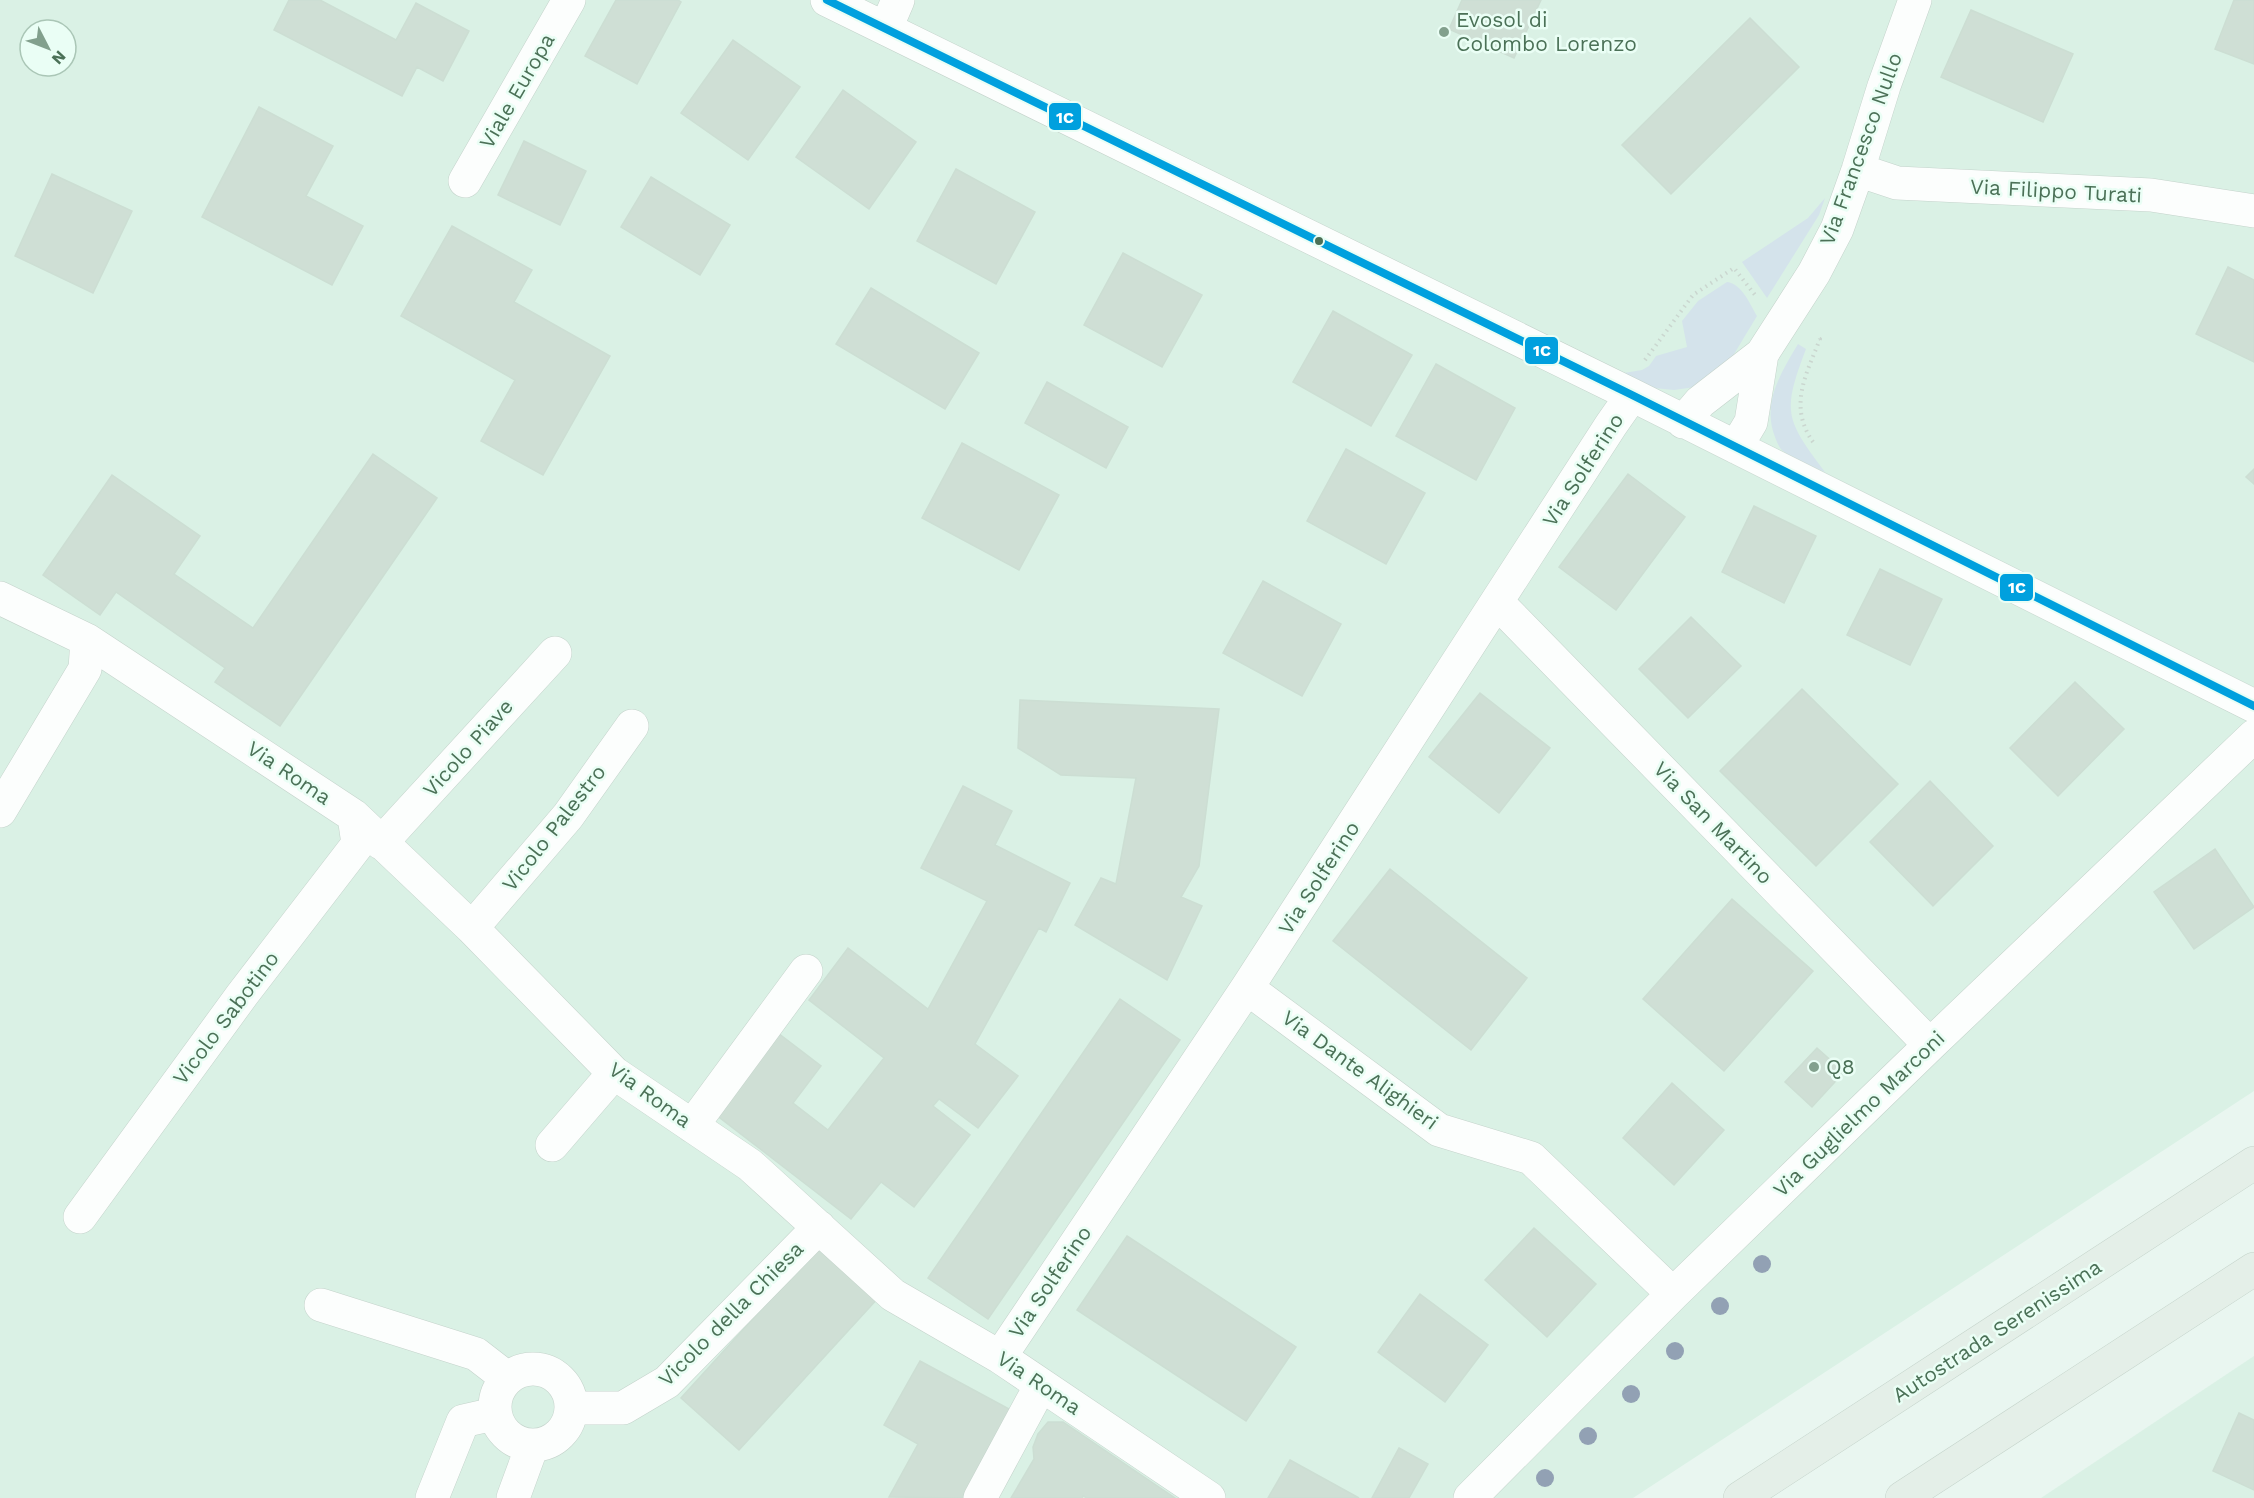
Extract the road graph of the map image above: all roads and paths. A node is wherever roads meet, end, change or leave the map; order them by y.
1 (569, 0) edge
2 (827, 0) edge
3 (1915, 0) edge
4 (892, 14) edge
5 (1858, 170) junction
6 (465, 181) dead end
7 (2254, 211) edge
8 (1785, 319) junction
9 (1762, 354) junction
10 (1643, 361) dead end
11 (1632, 395) junction
12 (1683, 422) junction
13 (1814, 444) dead end
14 (1736, 447) junction
15 (0, 598) edge
16 (1497, 602) junction
17 (0, 624) edge
18 (87, 640) junction
19 (555, 653) dead end
20 (2254, 706) edge
21 (632, 726) dead end
22 (2254, 736) edge
23 (0, 811) edge
24 (354, 816) junction
25 (381, 843) junction
26 (472, 928) junction
27 (806, 971) dead end
28 (1247, 988) junction
29 (1930, 1045) junction
30 (614, 1073) junction
31 (692, 1126) junction
32 (552, 1145) dead end
33 (2254, 1164) edge
34 (80, 1217) dead end
35 (819, 1227) junction
36 (2254, 1269) edge
37 (1673, 1294) junction
38 (321, 1305) dead end
39 (1000, 1357) junction
40 (507, 1378) junction
41 (1041, 1385) junction
42 (572, 1408) junction
43 (494, 1414) junction
44 (532, 1446) junction
45 (432, 1498) edge
46 (513, 1498) edge
47 (980, 1498) edge
48 (1209, 1498) edge
49 (1470, 1498) edge
50 (1740, 1498) edge
51 (1902, 1498) edge

1 - 6 street, Viale Europa
2 - 4 street
3 - 5 street, Via Francesco Nullo
4 - 11 street
5 - 7 street, Via Filippo Turati
5 - 8 street, Via Francesco Nullo
8 - 9 street, Via Francesco Nullo
8 - 10 path
8 - 13 path
9 - 12 street, Via Francesco Nullo
9 - 14 street, Via Francesco Nullo
11 - 12 street
11 - 16 street, Via Solferino
12 - 14 street
14 - 20 street
15 - 18 street, Via Roma
16 - 28 street, Via Solferino
16 - 29 street, Via San Martino
17 - 18 street, Via Roma
18 - 23 street
18 - 24 street, Via Roma
19 - 25 street, Vicolo Piave
21 - 26 street, Vicolo Palestro
22 - 29 street, Via Guglielmo Marconi
24 - 25 street, Via Roma
24 - 34 street, Vicolo Sabotino
25 - 26 street, Via Roma
26 - 30 street, Via Roma
27 - 31 street
28 - 37 street, Via Dante Alighieri
28 - 39 street, Via Solferino
29 - 37 street, Via Guglielmo Marconi
30 - 31 street, Via Roma
30 - 32 street
31 - 35 street, Via Roma
33 - 50 highway, Autostrada Serenissima
35 - 39 street, Via Roma
35 - 42 street, Vicolo della Chiesa
36 - 51 highway
37 - 49 street, Via Guglielmo Marconi
38 - 40 street
39 - 41 street, Via Roma
40 - 42 street
40 - 43 street
41 - 47 street
41 - 48 street, Via Roma
42 - 44 street
43 - 44 street
43 - 45 street
44 - 46 street

